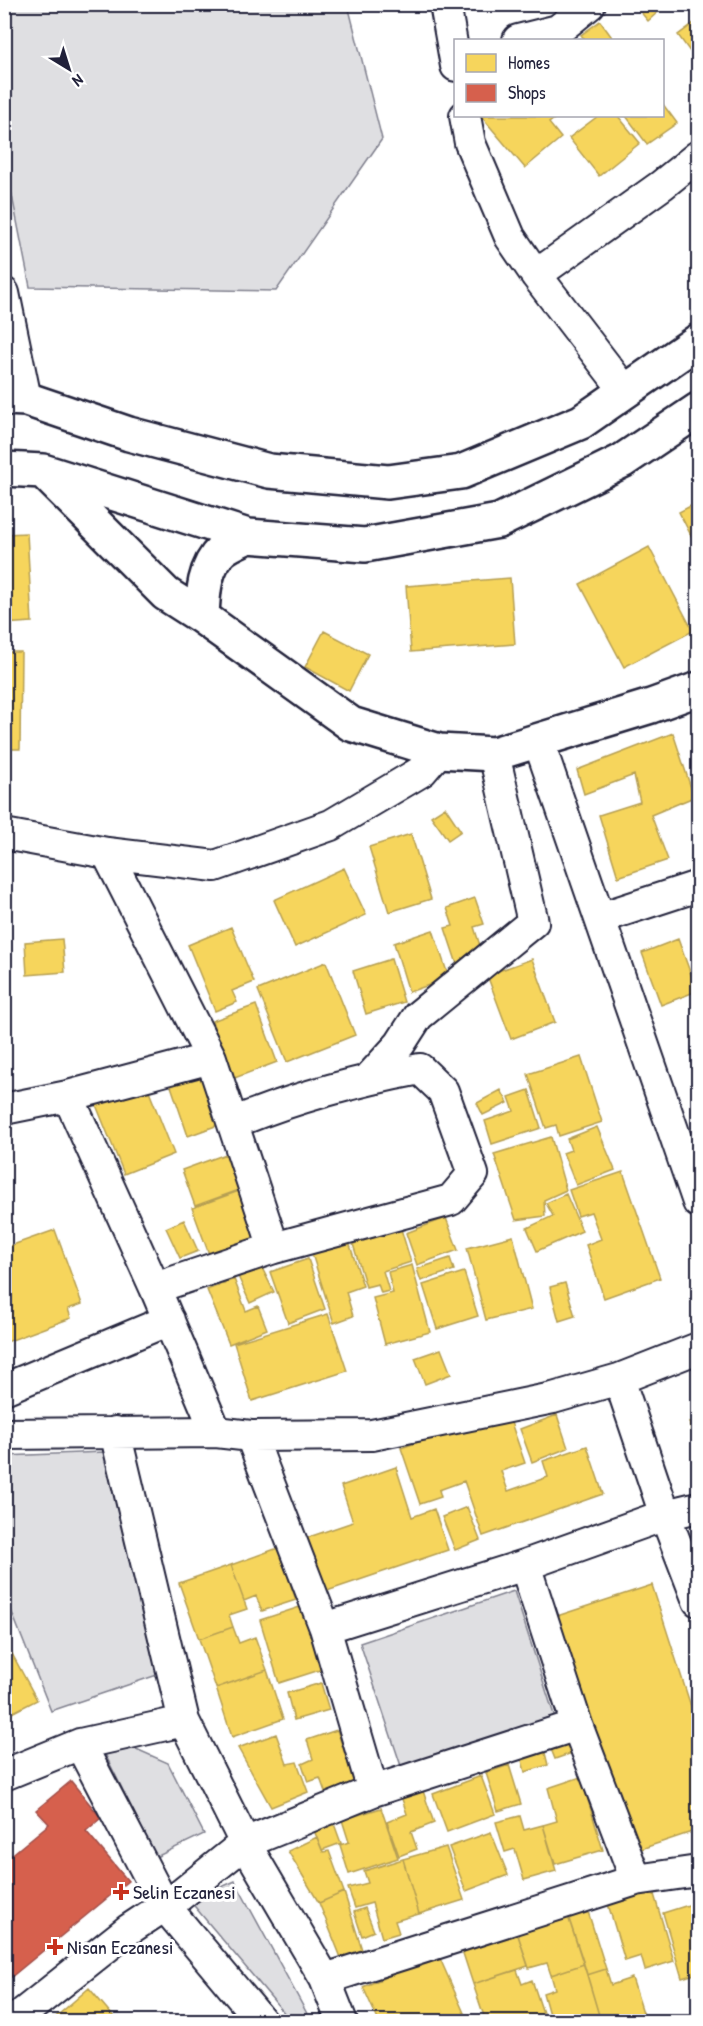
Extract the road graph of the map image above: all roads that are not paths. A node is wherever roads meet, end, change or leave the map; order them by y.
1 (445, 4) edge
2 (590, 4) edge
3 (522, 39) edge
4 (454, 54) edge
5 (465, 117) edge
6 (699, 156) edge
7 (536, 275) junction
8 (4, 293) edge
9 (699, 341) edge
10 (626, 392) junction
11 (15, 398) edge
12 (699, 410) edge
13 (4, 469) edge
14 (43, 471) junction
15 (248, 536) junction
16 (202, 617) junction
17 (699, 689) edge
18 (538, 740) junction
19 (439, 751) junction
20 (494, 754) junction
21 (4, 834) edge
22 (107, 852) junction
23 (699, 886) edge
24 (600, 918) junction
25 (212, 1058) junction
26 (369, 1078) junction
27 (68, 1096) junction
28 (4, 1109) edge
29 (233, 1123) junction
30 (699, 1202) edge
31 (274, 1248) junction
32 (155, 1288) junction
33 (169, 1320) junction
34 (699, 1348) edge
35 (619, 1379) junction
36 (4, 1389) edge
37 (115, 1432) junction
38 (216, 1432) junction
39 (4, 1434) edge
40 (251, 1436) junction
41 (699, 1507) edge
42 (664, 1515) junction
43 (525, 1564) junction
44 (699, 1601) edge
45 (325, 1628) junction
46 (184, 1721) junction
47 (576, 1725) junction
48 (80, 1744) junction
49 (4, 1775) edge
50 (373, 1791) junction
51 (245, 1844) junction
52 (699, 1871) edge
53 (636, 1880) junction
54 (164, 1905) junction
55 (325, 1979) junction
56 (12, 2022) edge
57 (262, 2022) edge
58 (342, 2022) edge

1 - 4 street
2 - 3 street
5 - 7 street
6 - 7 street
7 - 10 street
8 - 11 street
9 - 10 main road
10 - 11 main road
12 - 15 main road
13 - 14 main road
14 - 15 main road
14 - 16 main road
15 - 16 main road
16 - 19 main road
17 - 18 main road
18 - 20 main road
18 - 24 street
19 - 20 main road
19 - 22 street
20 - 26 street
21 - 22 street
22 - 25 street
23 - 24 street
24 - 30 street
25 - 27 street
25 - 29 street
26 - 29 street
26 - 31 street
27 - 28 street
27 - 32 street
29 - 31 street
31 - 32 street
32 - 33 street
33 - 36 street
33 - 38 street
34 - 35 street
35 - 40 street
35 - 42 street
37 - 38 street
37 - 39 street
37 - 46 street
38 - 40 street
40 - 45 street
41 - 42 street
42 - 43 street
42 - 44 street
43 - 45 street
43 - 47 street
45 - 50 street
46 - 48 street
46 - 51 street
47 - 50 street
47 - 53 street
48 - 49 street
48 - 54 street
50 - 51 street
51 - 54 street
51 - 55 street
52 - 53 street
53 - 55 street
54 - 56 street
54 - 57 street
55 - 58 street

